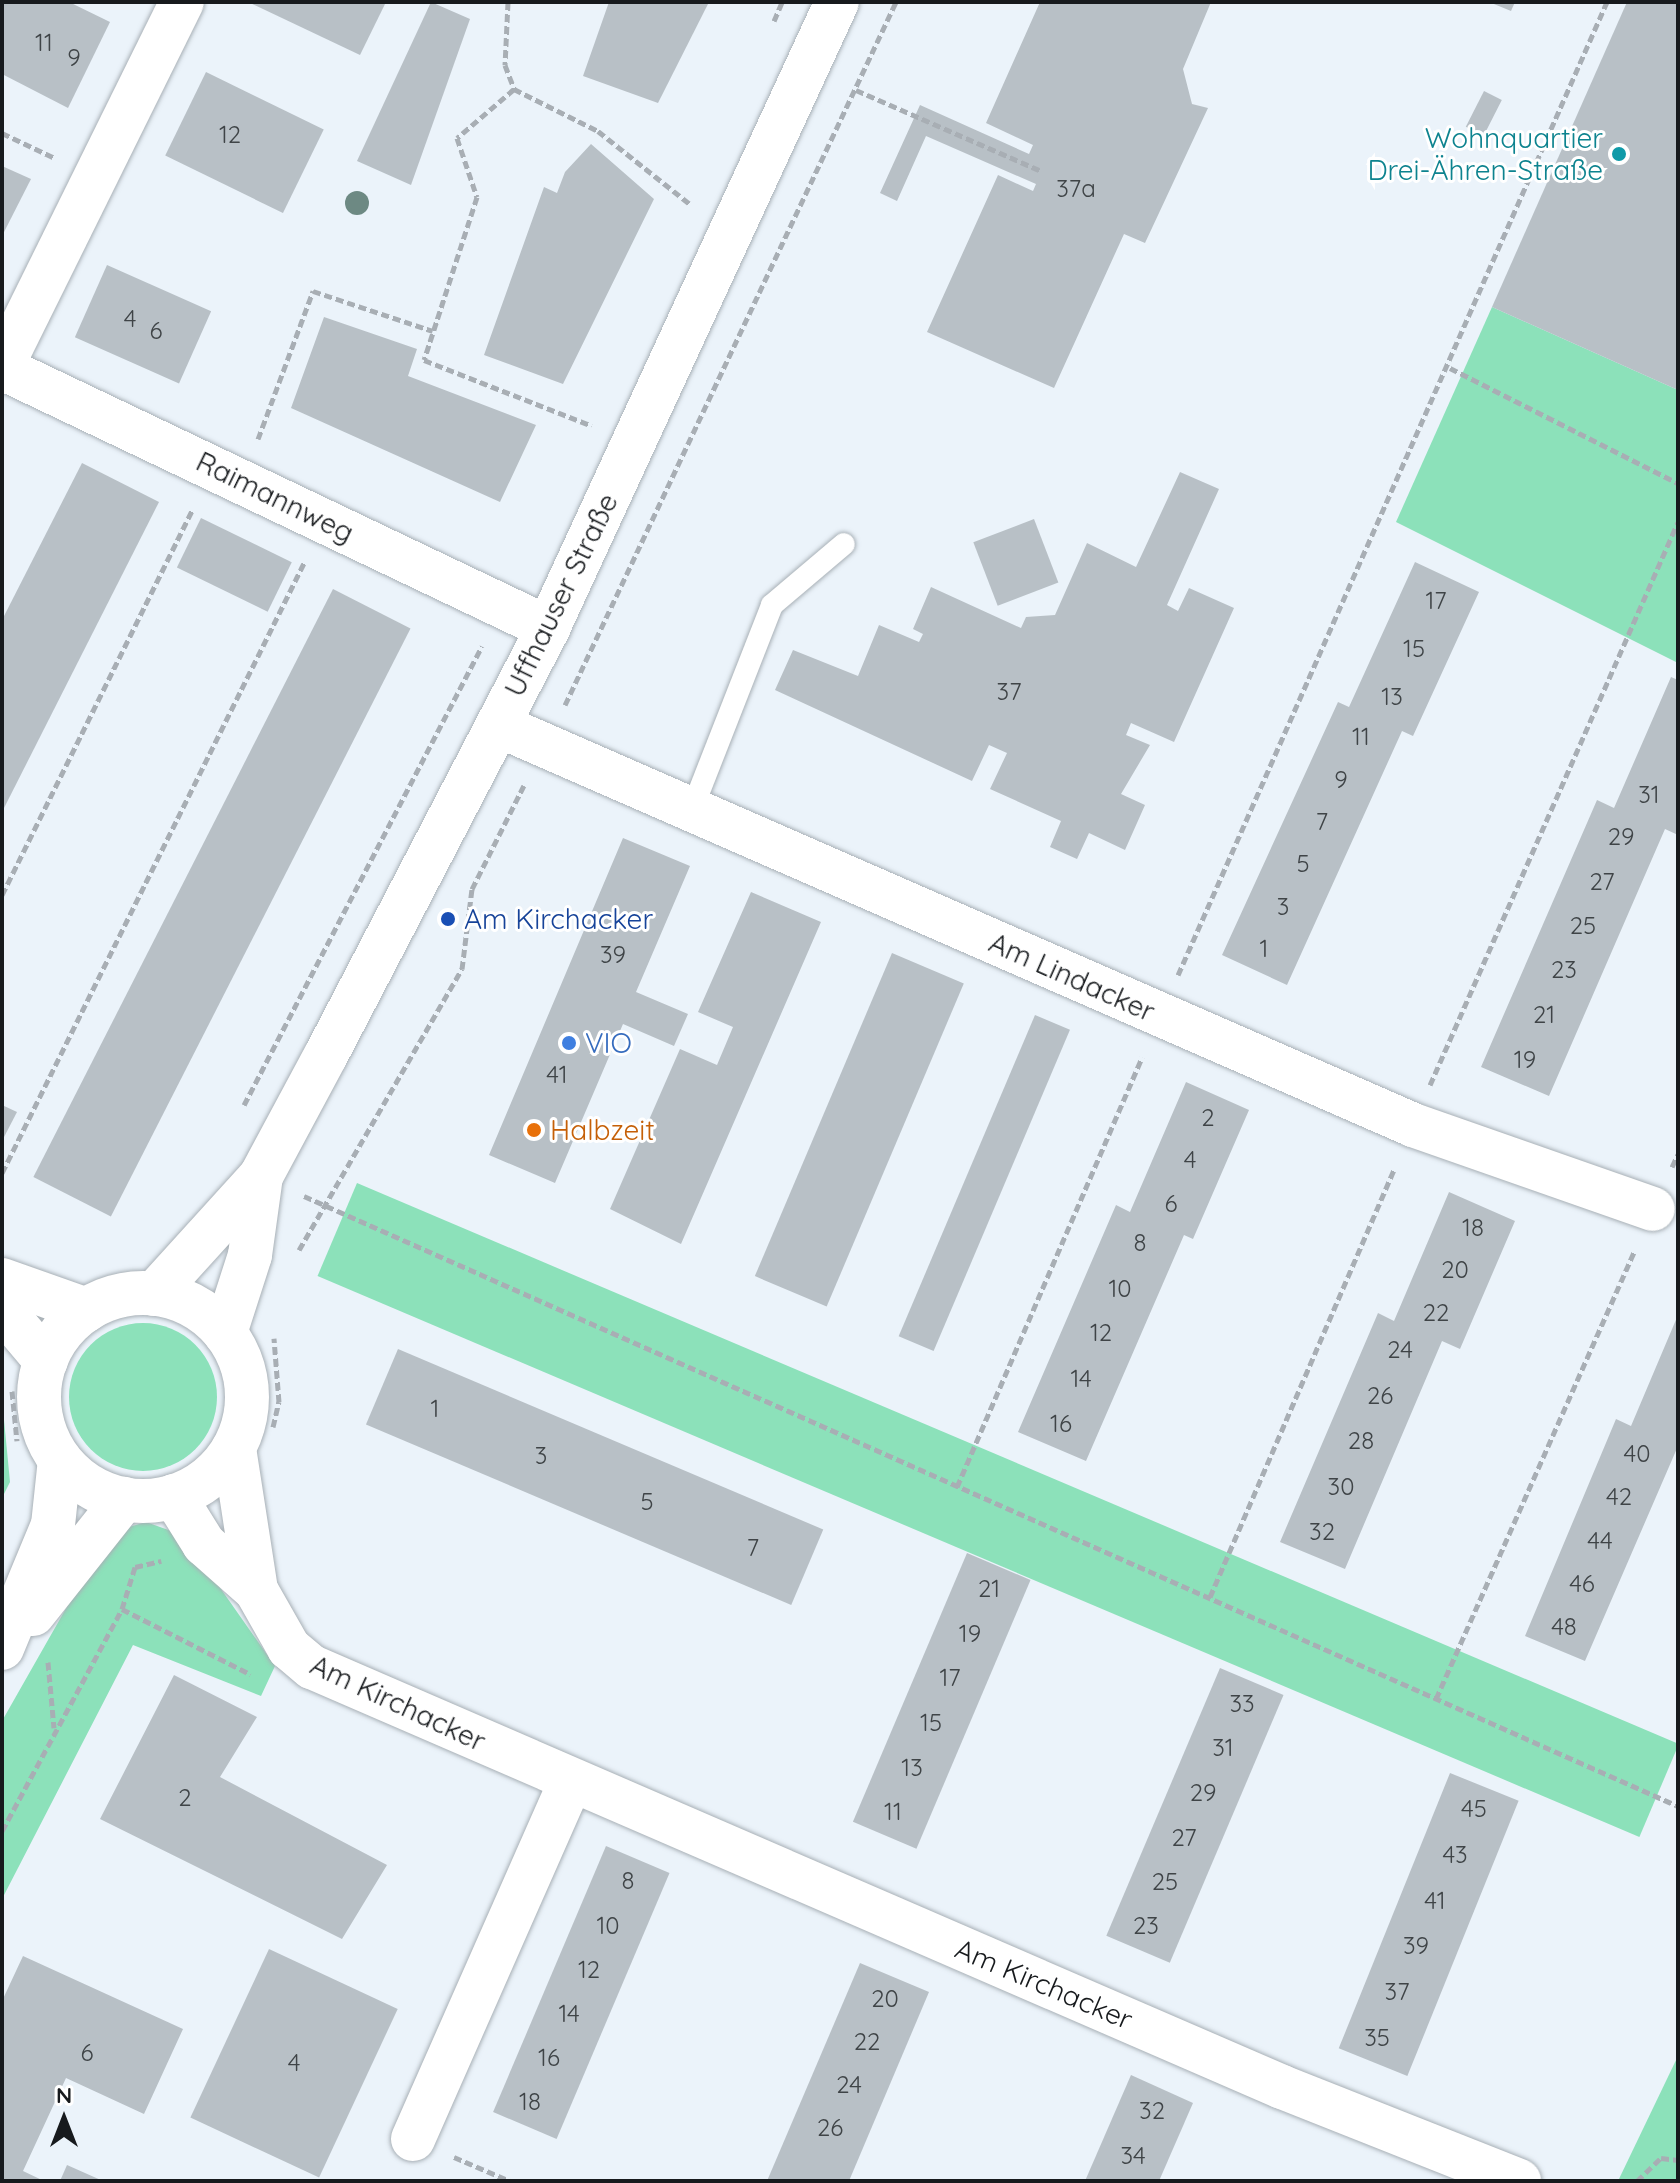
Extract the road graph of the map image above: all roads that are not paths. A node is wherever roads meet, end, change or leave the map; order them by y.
1 (182, 2) edge
2 (837, 2) edge
3 (2, 367) edge
4 (844, 544) dead end
5 (548, 628) junction
6 (498, 725) junction
7 (691, 812) junction
8 (261, 1176) junction
9 (1653, 1209) road end
10 (2, 1280) edge
11 (154, 1294) junction
12 (2, 1309) edge
13 (87, 1310) junction
14 (225, 1333) junction
15 (46, 1361) junction
16 (252, 1442) junction
17 (60, 1460) junction
18 (174, 1496) junction
19 (124, 1499) junction
20 (256, 1590) junction
21 (3, 1646) edge
22 (571, 1780) junction
23 (413, 2139) road end
24 (1519, 2181) edge

1 - 3 street
2 - 5 street, Uffhauser Straße
3 - 5 street, Raimannweg
4 - 7 lane
5 - 6 street, Uffhauser Straße
6 - 7 street, Am Lindacker
6 - 8 street, Uffhauser Straße
7 - 9 street, Am Lindacker
8 - 11 street, Uffhauser Straße
8 - 14 street, Uffhauser Straße
10 - 13 street
11 - 13 street
11 - 14 street
12 - 15 street
13 - 15 street
14 - 16 street
15 - 17 street
16 - 18 street
16 - 20 street, Am Kirchacker
17 - 19 street
17 - 21 street
18 - 19 street
18 - 20 street, Am Kirchacker
19 - 21 street
20 - 22 street, Am Kirchacker
22 - 23 street
22 - 24 street, Am Kirchacker

